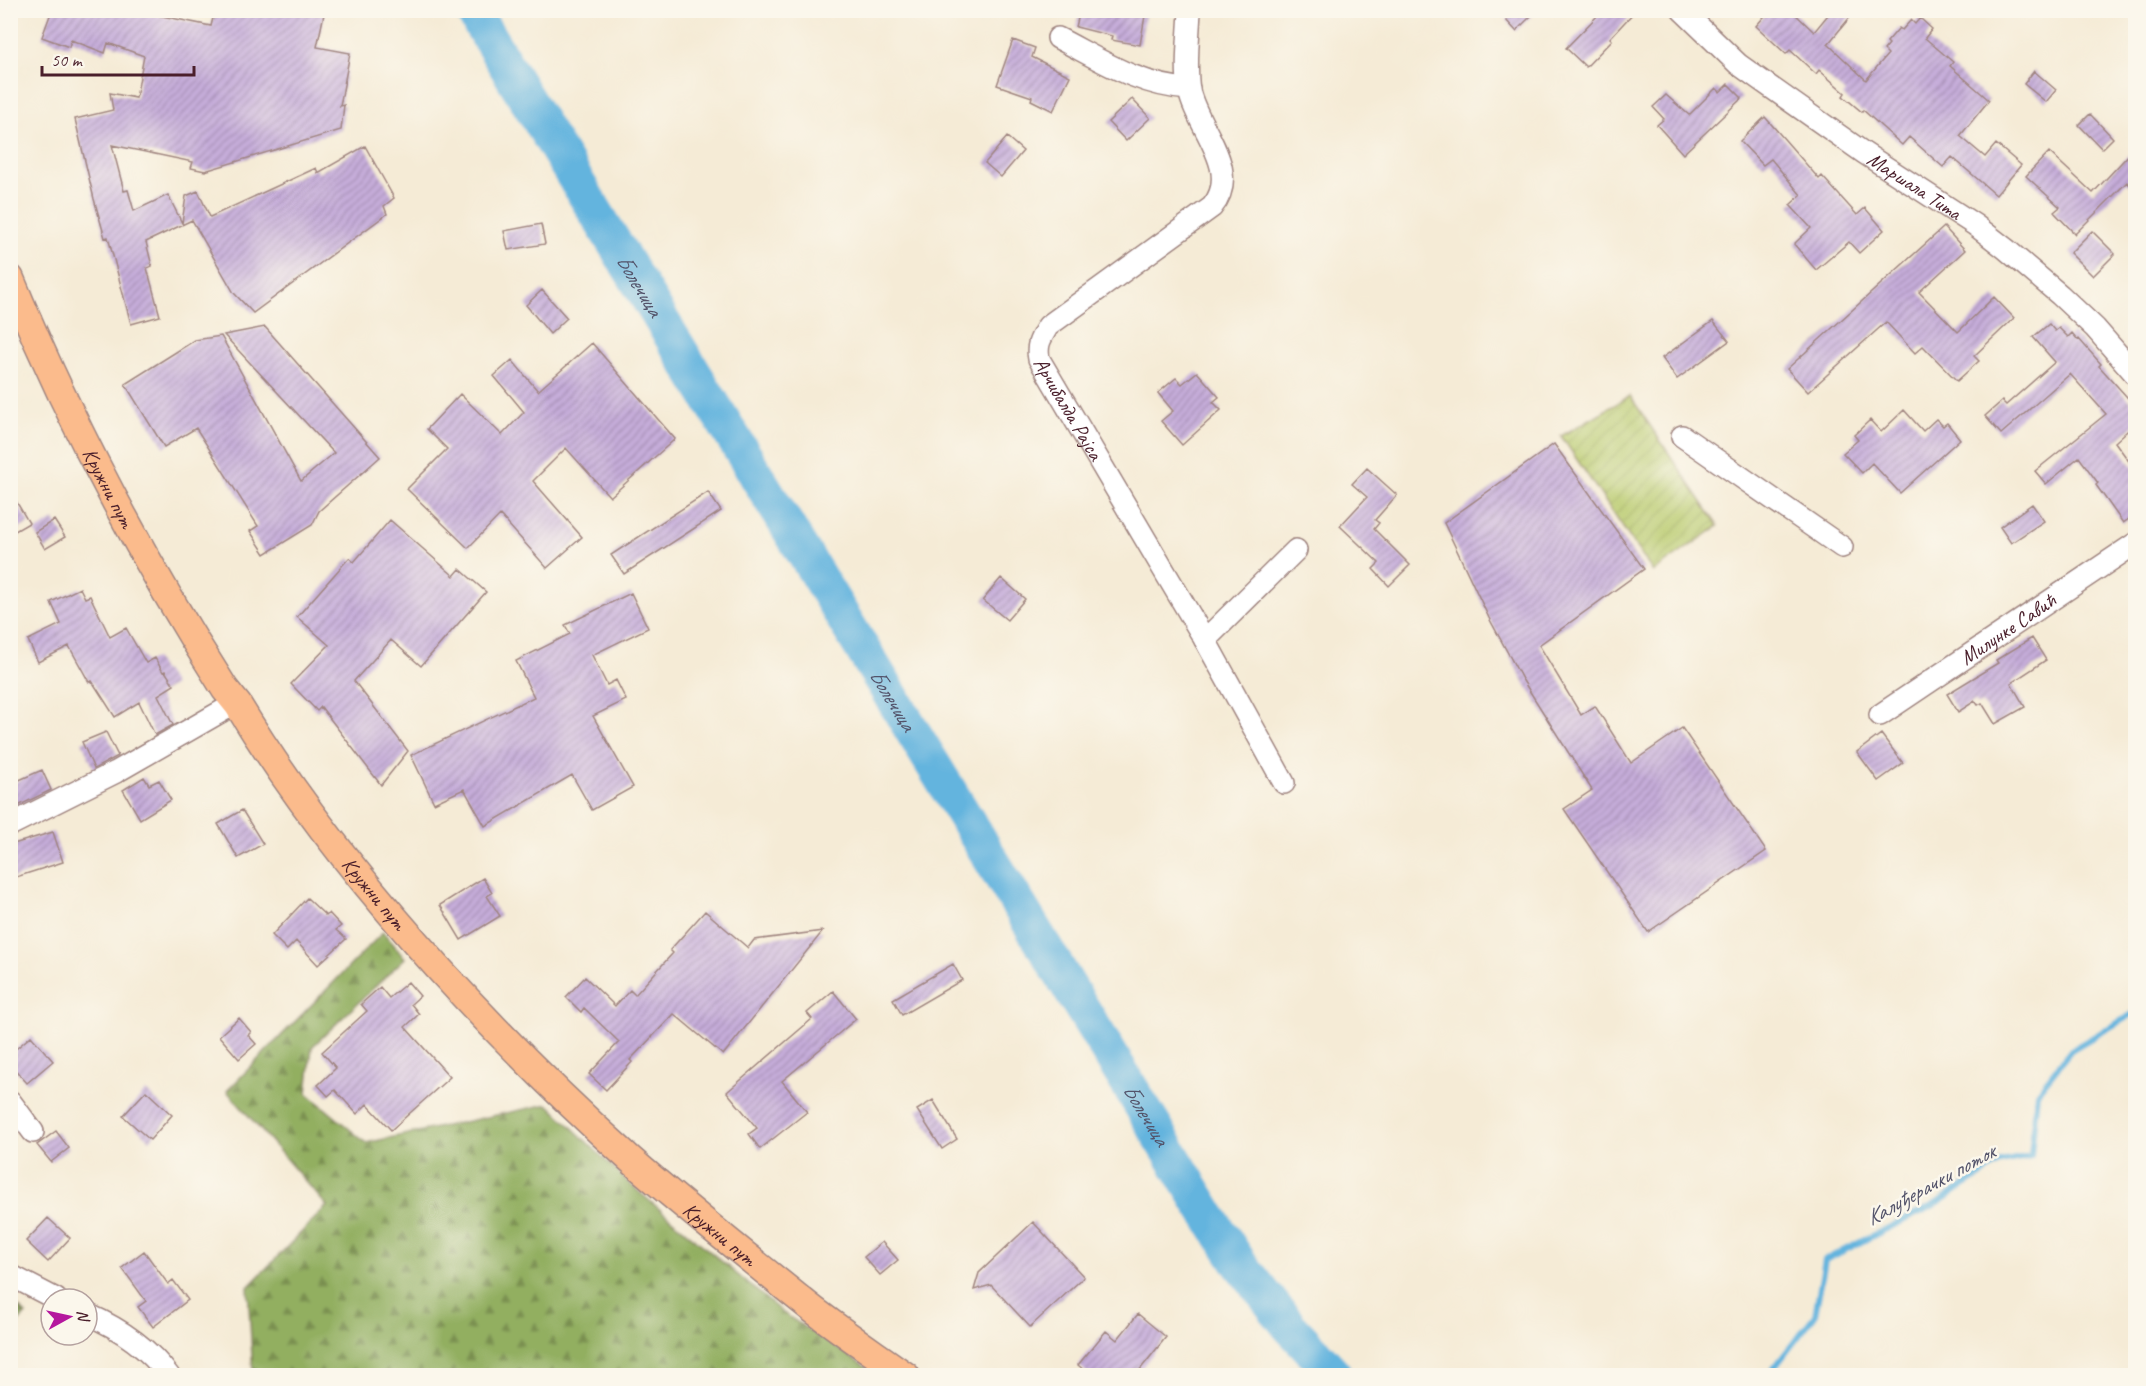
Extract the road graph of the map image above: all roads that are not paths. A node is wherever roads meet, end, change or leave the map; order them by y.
1 (1190, 10) edge
2 (1682, 10) edge
3 (1058, 38) dead end
4 (1189, 89) junction
5 (10, 278) edge
6 (2134, 368) edge
7 (1682, 436) dead end
8 (2136, 543) edge
9 (1842, 547) dead end
10 (1296, 549) dead end
11 (1205, 640) junction
12 (236, 703) junction
13 (1880, 715) dead end
14 (1284, 783) dead end
15 (10, 825) edge
16 (10, 1101) edge
17 (33, 1132) dead end
18 (10, 1275) edge
19 (39, 1290) edge
20 (99, 1319) edge
21 (169, 1376) edge
22 (906, 1376) edge

1 - 4 street, Арчибалда Рајса
2 - 6 street, Маршала Тита
3 - 4 street
4 - 11 street, Арчибалда Рајса
5 - 12 main road, Кружни пут
7 - 9 street
8 - 13 street, Милунке Савић
10 - 11 street
11 - 14 street, Арчибалда Рајса
12 - 15 street
12 - 22 main road, Кружни пут
16 - 17 street
18 - 19 street
20 - 21 street

